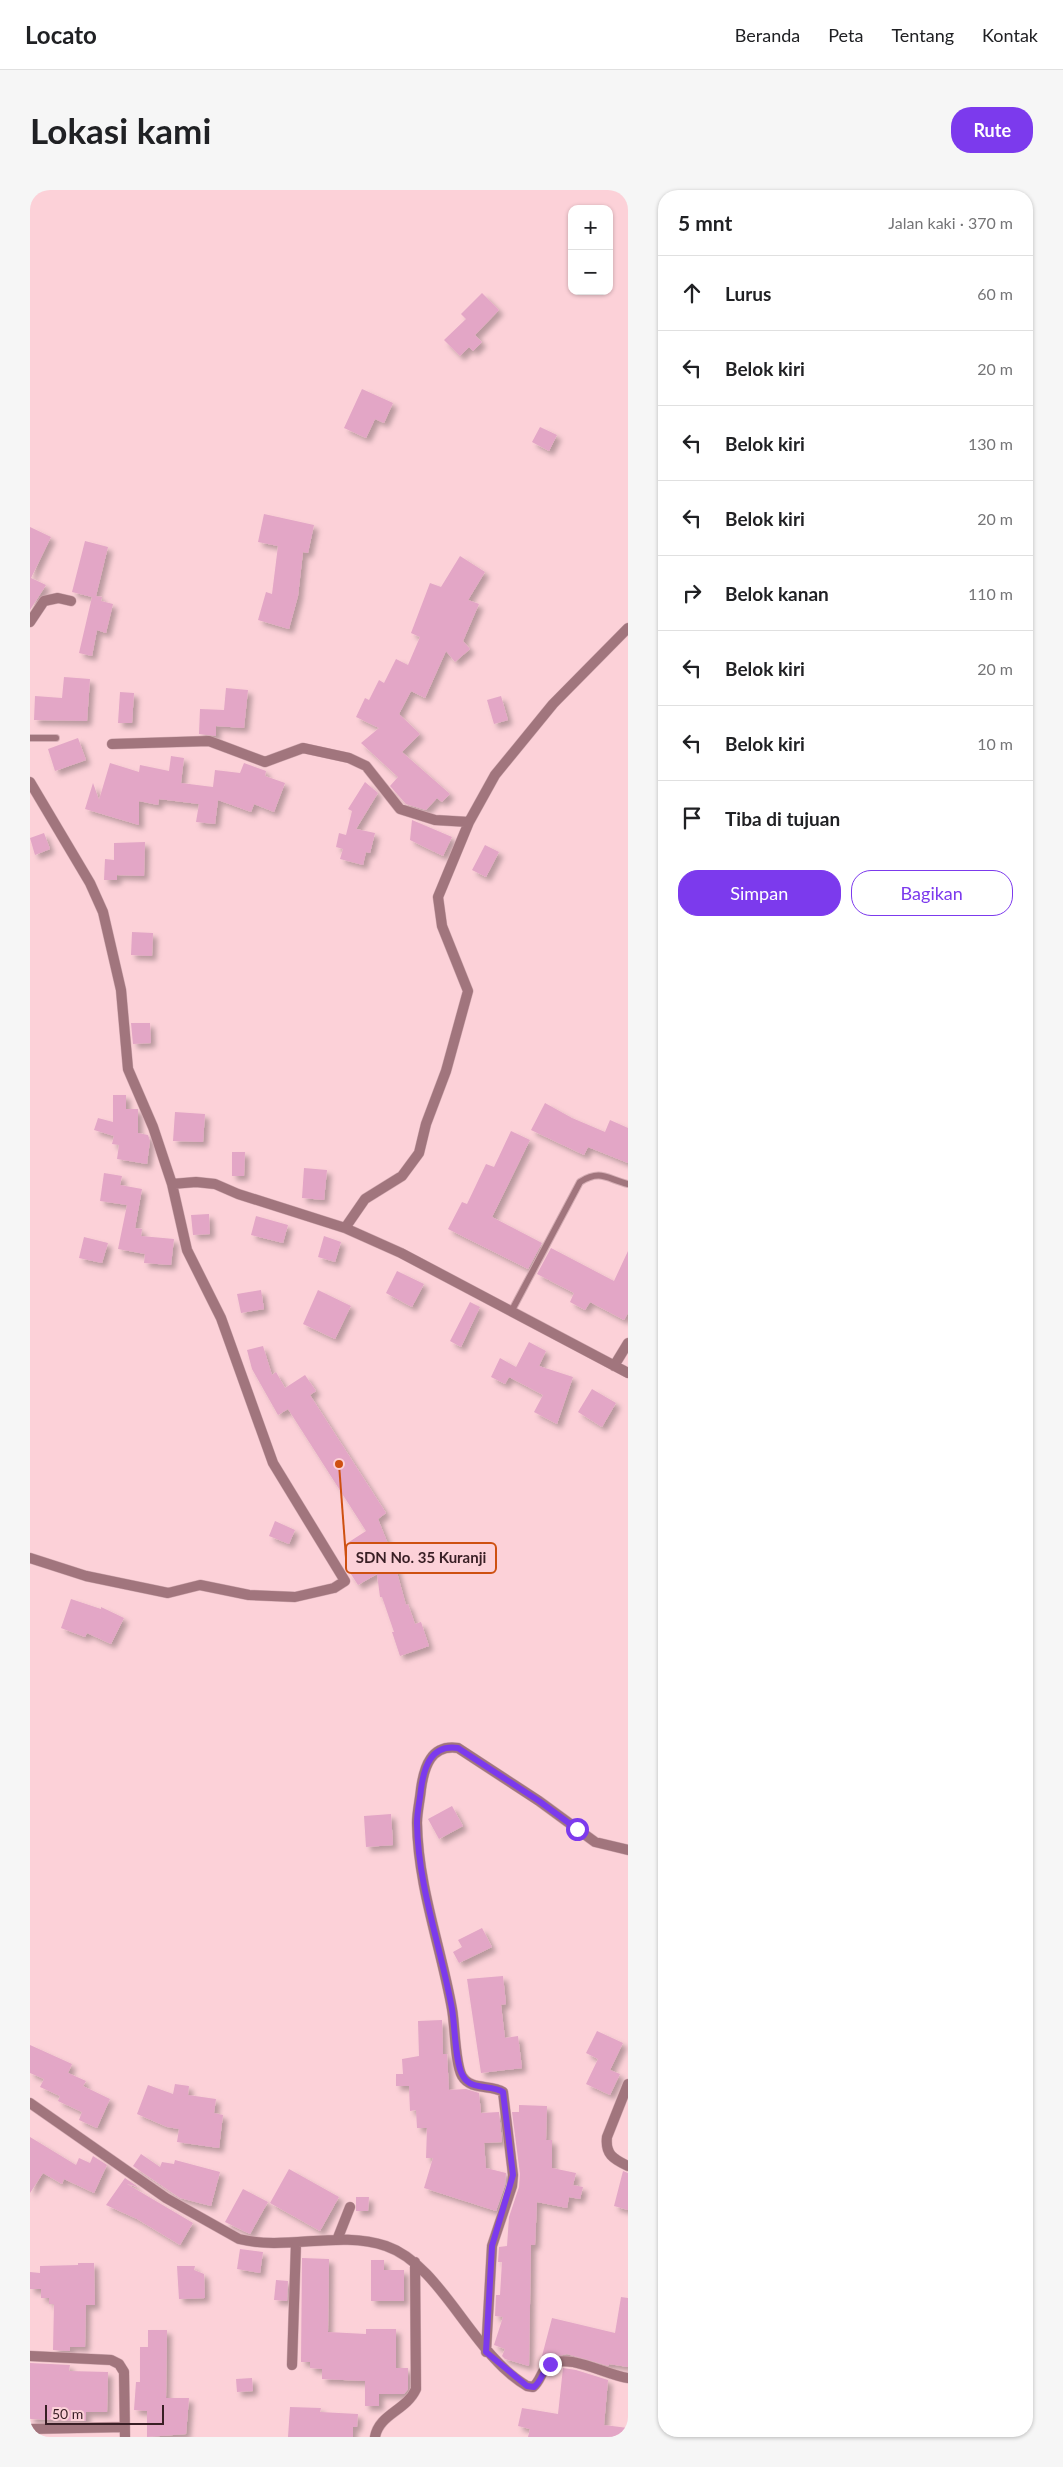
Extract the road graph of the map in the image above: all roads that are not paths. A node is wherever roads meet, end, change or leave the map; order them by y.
1 (71, 601) dead end
2 (30, 622) edge
3 (628, 628) edge
4 (30, 738) edge
5 (56, 738) dead end
6 (112, 744) dead end
7 (30, 782) edge
8 (469, 822) junction
9 (172, 1184) junction
10 (628, 1184) edge
11 (345, 1228) junction
12 (511, 1312) junction
13 (628, 1343) edge
14 (614, 1366) junction
15 (628, 1373) edge
16 (30, 1558) edge
17 (628, 1850) edge
18 (628, 2084) edge
19 (30, 2104) edge
20 (628, 2166) edge
21 (350, 2207) dead end
22 (337, 2240) junction
23 (296, 2242) junction
24 (415, 2262) junction
25 (486, 2352) junction
26 (30, 2356) edge
27 (292, 2365) dead end
28 (628, 2378) edge
29 (30, 2429) edge
30 (125, 2432) edge
31 (375, 2437) edge

1 - 2 street
3 - 8 street
4 - 5 lane
6 - 8 street
7 - 9 street
8 - 11 street
9 - 11 street
9 - 16 street
10 - 12 lane
11 - 12 street
12 - 14 street
13 - 14 street
14 - 15 street
17 - 25 street
18 - 20 street
19 - 23 street
21 - 22 street
22 - 23 street
22 - 24 street
23 - 27 street
24 - 25 street
24 - 31 street
25 - 28 street
26 - 30 street
29 - 30 street

